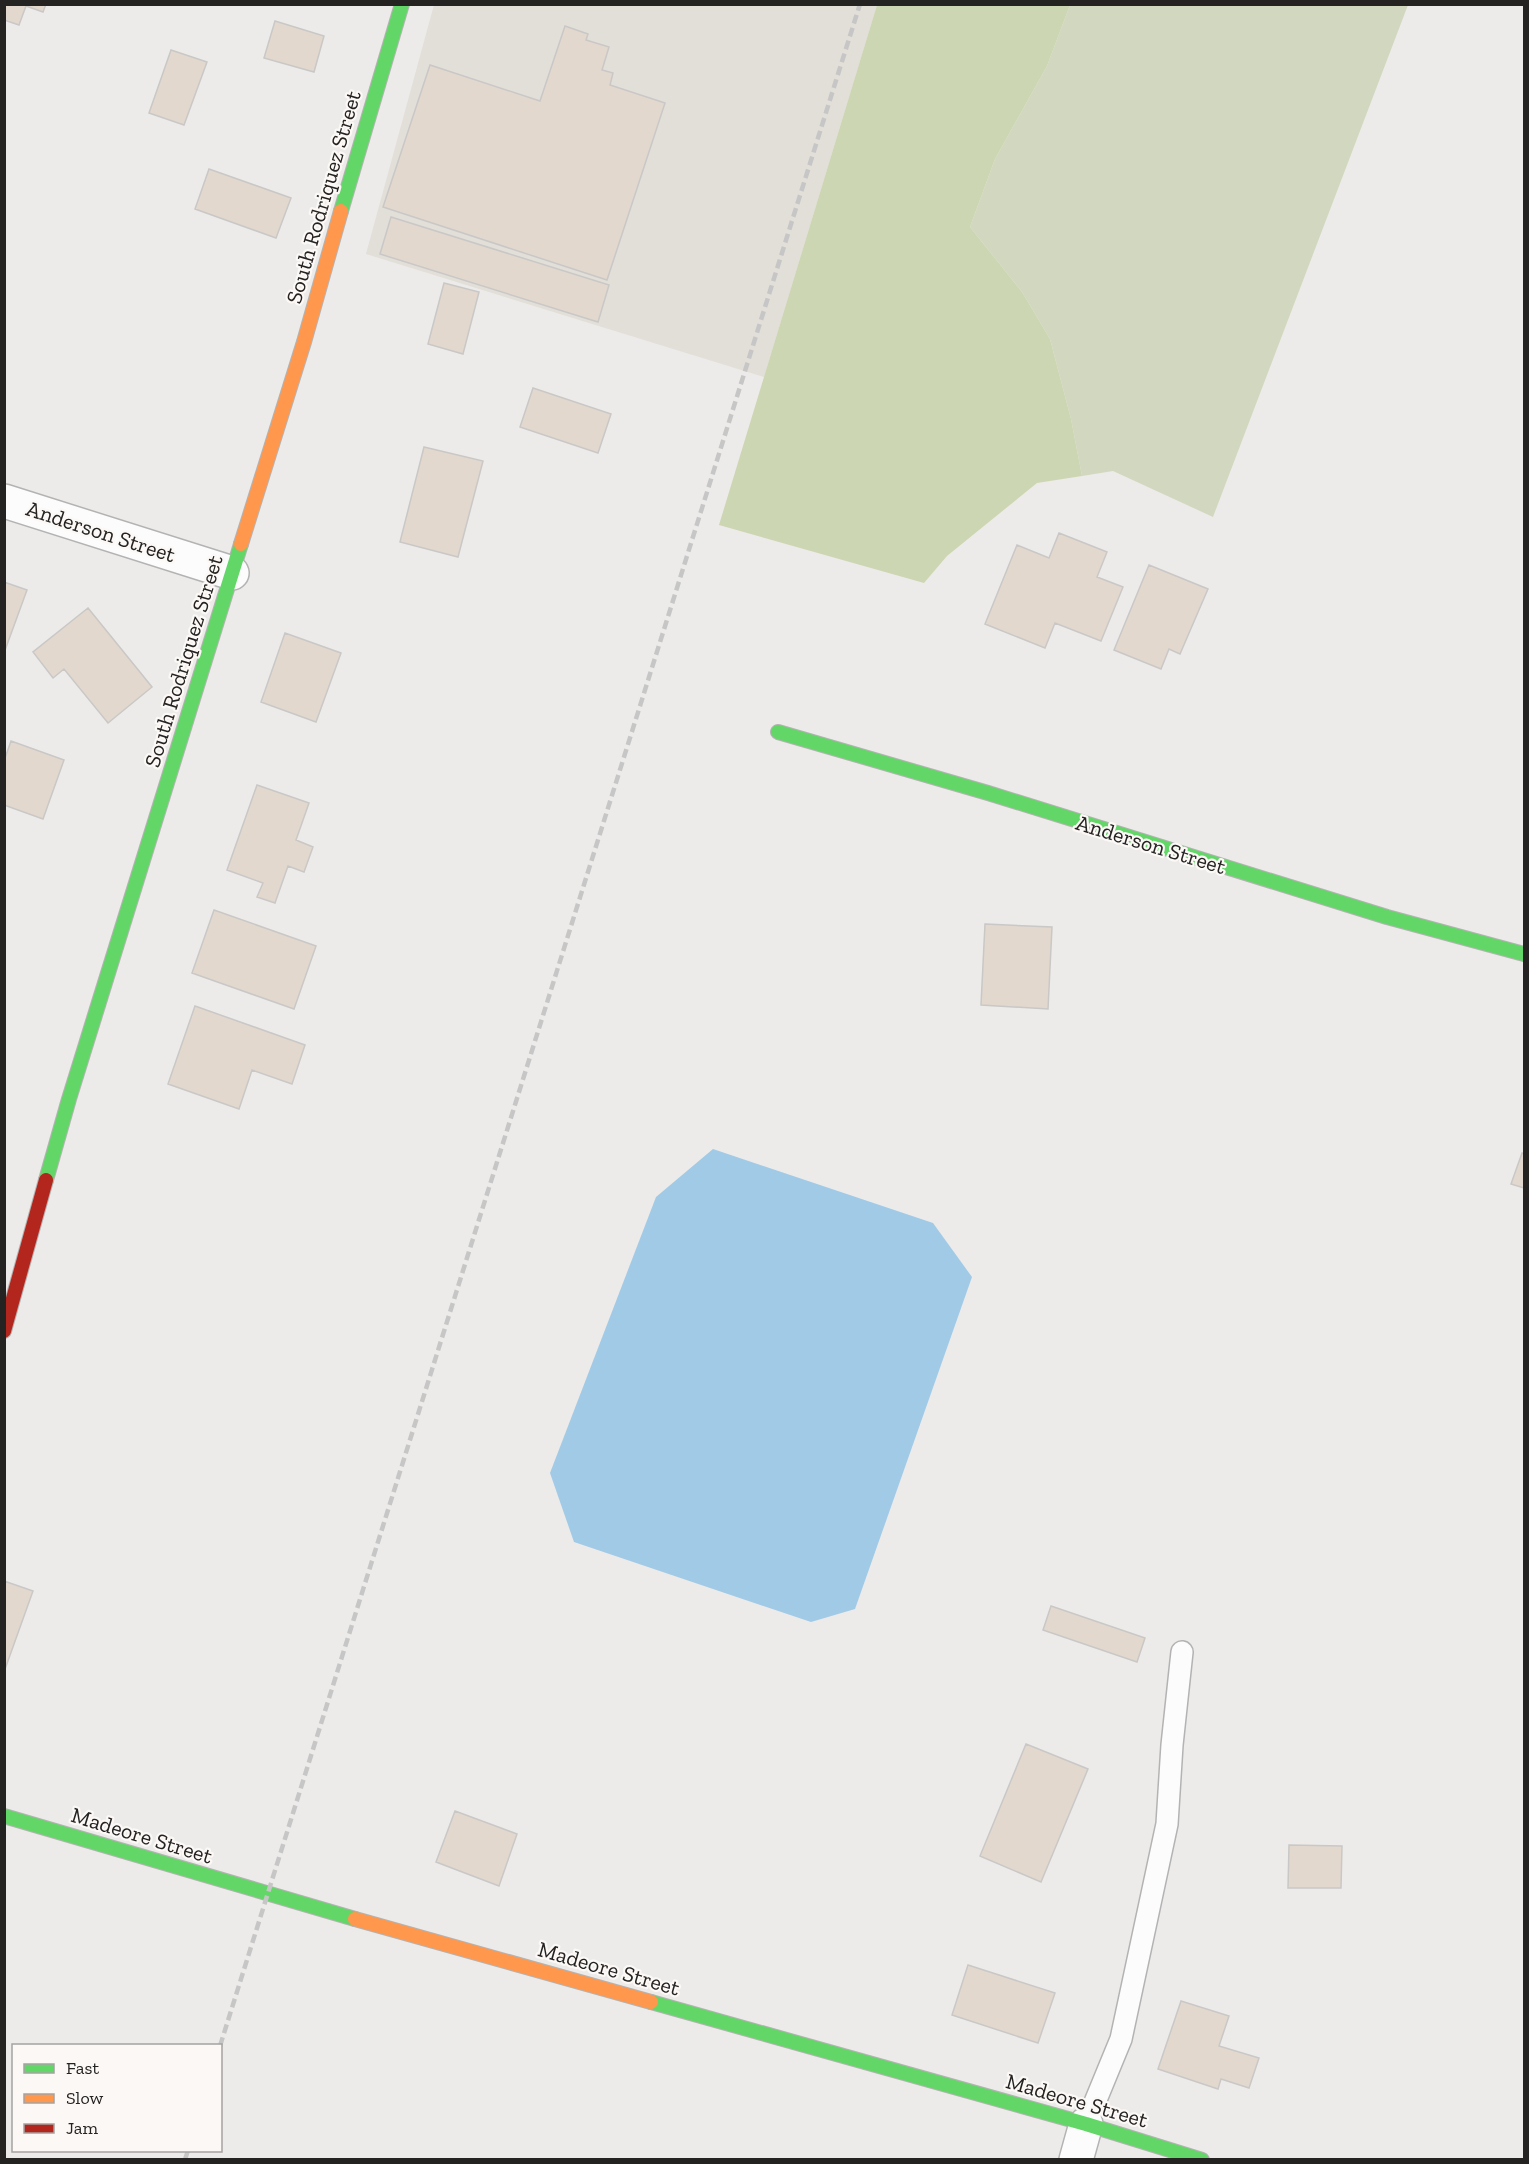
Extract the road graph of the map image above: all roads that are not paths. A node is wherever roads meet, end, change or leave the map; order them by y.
1 (402, 4) edge
2 (4, 501) edge
3 (232, 573) junction
4 (778, 732) dead end
5 (1524, 954) edge
6 (4, 1331) edge
7 (1182, 1652) dead end
8 (4, 1816) edge
9 (1086, 2124) junction
10 (1076, 2160) edge
11 (1203, 2160) edge

1 - 3 street, South Rodriquez Street
2 - 3 street, Anderson Street
3 - 6 street, South Rodriquez Street
4 - 5 street, Anderson Street
7 - 9 lane
8 - 9 street, Madeore Street
9 - 10 street
9 - 11 street, Madeore Street

